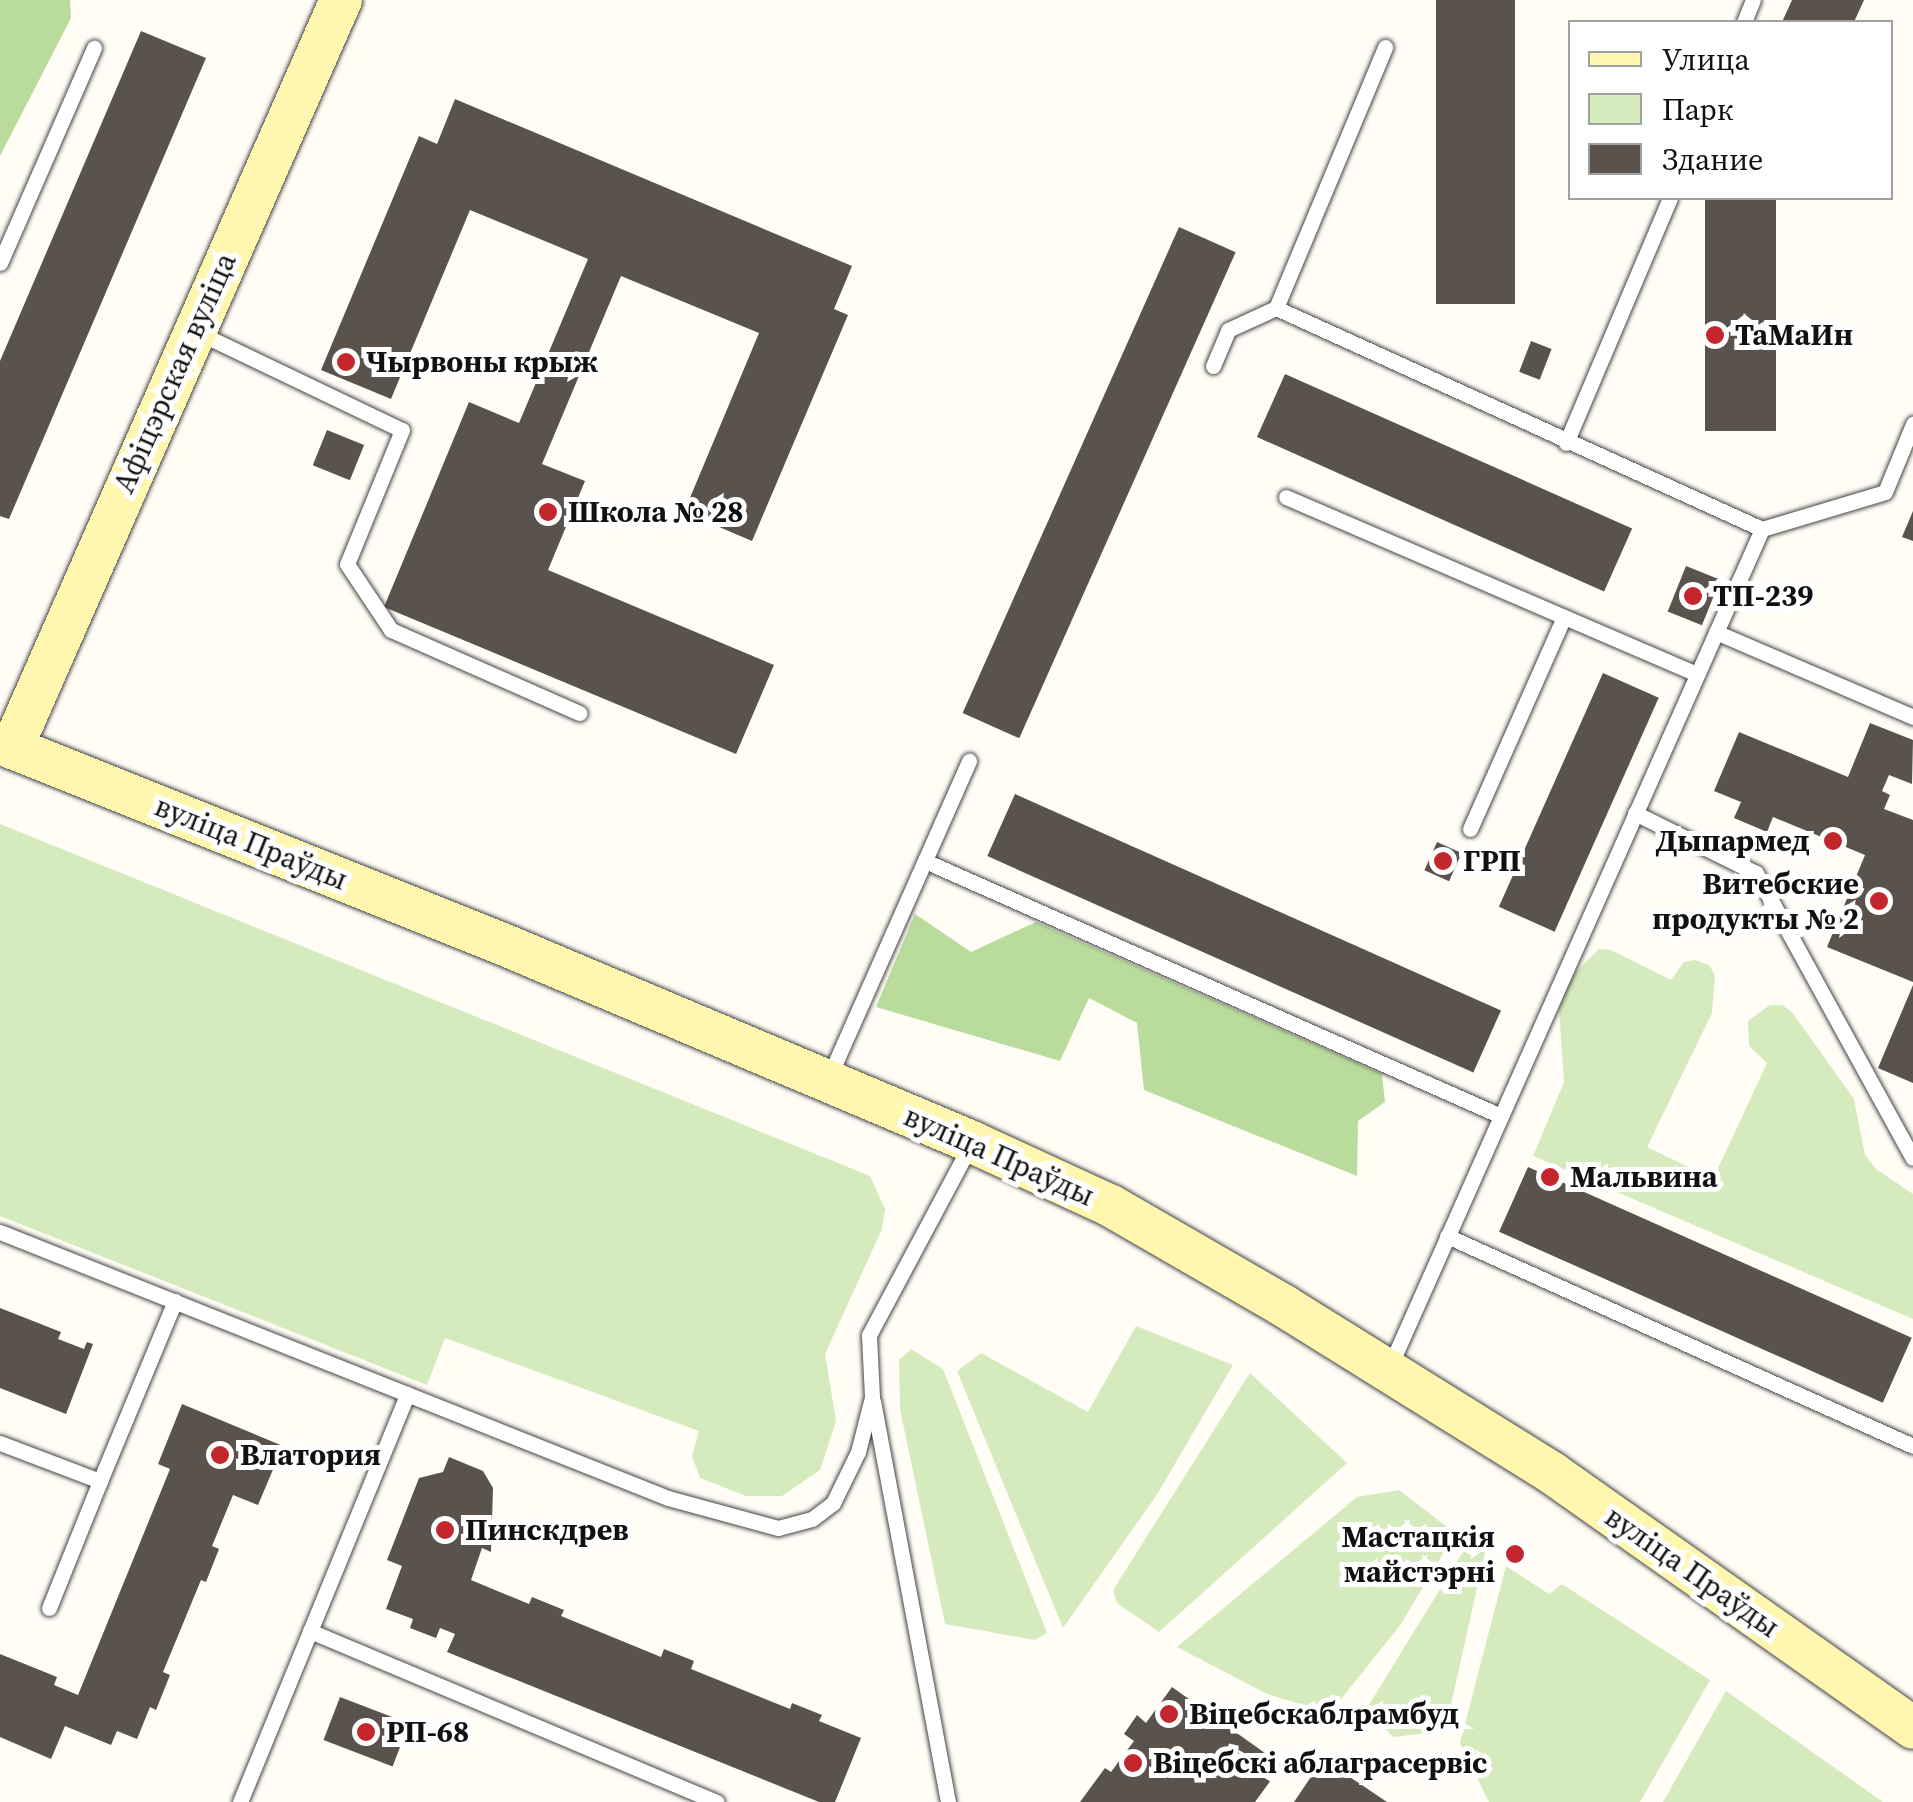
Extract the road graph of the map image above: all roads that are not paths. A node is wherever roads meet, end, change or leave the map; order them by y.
1 (341, 0) edge
2 (1386, 47) dead end
3 (94, 48) dead end
4 (1669, 200) edge
5 (0, 264) edge
6 (1276, 308) junction
7 (194, 330) junction
8 (1212, 366) dead end
9 (1913, 424) edge
10 (1566, 443) junction
11 (1286, 496) dead end
12 (1762, 530) junction
13 (1564, 617) junction
14 (1716, 632) junction
15 (1697, 674) junction
16 (580, 713) dead end
17 (1913, 717) edge
18 (6, 745) edge
19 (969, 761) dead end
20 (1635, 813) junction
21 (1470, 828) dead end
22 (925, 861) junction
23 (827, 1080) junction
24 (1501, 1116) junction
25 (972, 1142) junction
26 (1908, 1142) edge
27 (1913, 1158) edge
28 (0, 1232) edge
29 (1448, 1236) junction
30 (175, 1302) junction
31 (1388, 1370) junction
32 (407, 1394) junction
33 (872, 1398) junction
34 (0, 1443) edge
35 (1913, 1446) edge
36 (100, 1481) junction
37 (50, 1608) dead end
38 (310, 1631) junction
39 (1913, 1728) edge
40 (240, 1802) edge
41 (716, 1802) edge
42 (948, 1802) edge

1 - 7 main road, Афіцэрская вуліца
2 - 6 lane
3 - 5 lane
4 - 10 lane
6 - 8 lane
6 - 10 lane
7 - 16 lane
7 - 18 main road, Афіцэрская вуліца
9 - 12 lane
10 - 12 lane
11 - 13 lane
12 - 14 lane
13 - 15 lane
13 - 21 lane
14 - 15 lane
14 - 17 lane
15 - 20 lane
18 - 23 main road, вуліца Праўды
19 - 22 lane
20 - 24 lane
20 - 26 lane
22 - 23 lane
22 - 24 lane
23 - 25 main road, вуліца Праўды
24 - 29 lane
25 - 31 main road, вуліца Праўды
25 - 33 lane
26 - 27 lane
28 - 30 lane
29 - 31 lane
29 - 35 lane
30 - 32 lane
30 - 36 lane
31 - 39 main road, вуліца Праўды
32 - 33 lane
32 - 38 lane
33 - 42 lane
34 - 36 lane
36 - 37 lane
38 - 40 lane
38 - 41 lane

